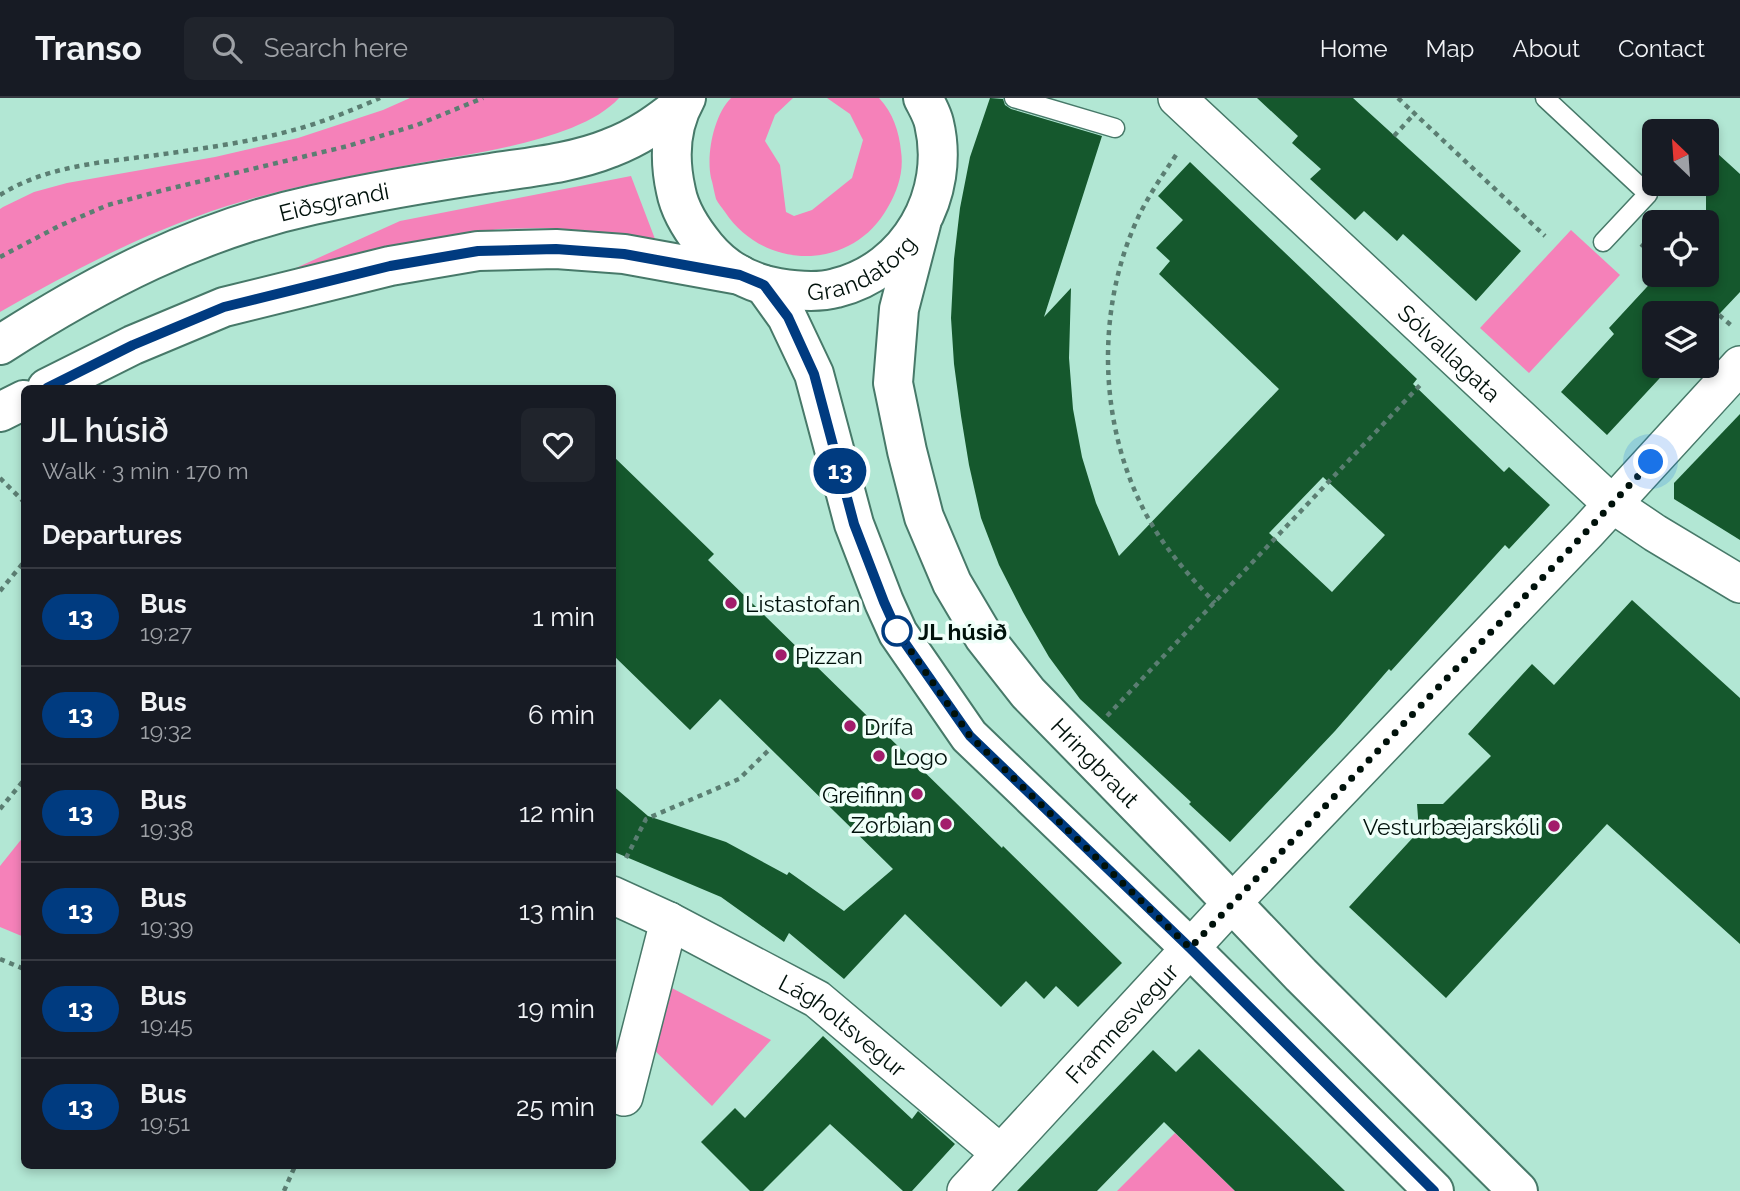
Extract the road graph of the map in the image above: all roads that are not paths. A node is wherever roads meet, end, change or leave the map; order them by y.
1 (923, 98) edge
2 (1014, 98) edge
3 (1177, 98) edge
4 (1545, 98) edge
5 (684, 101) edge
6 (1115, 128) dead end
7 (920, 224) junction
8 (1603, 242) dead end
9 (752, 280) junction
10 (0, 345) edge
11 (1740, 365) edge
12 (53, 385) edge
13 (21, 402) edge
14 (0, 412) edge
15 (1612, 504) junction
16 (1740, 584) edge
17 (616, 897) edge
18 (1232, 903) junction
19 (669, 921) junction
20 (1190, 948) junction
21 (624, 1097) dead end
22 (1000, 1153) junction
23 (965, 1191) edge
24 (1434, 1191) edge
25 (1518, 1191) edge

1 - 7 main road, Grandatorg
2 - 6 lane
3 - 15 street, Sólvallagata
4 - 8 lane
5 - 9 main road, Grandatorg
5 - 10 main road, Eiðsgrandi
7 - 9 main road, Grandatorg
7 - 18 main road, Hringbraut
9 - 12 main road
9 - 20 main road
11 - 15 street, Framnesvegur
13 - 14 main road
15 - 16 street, Sólvallagata
15 - 18 street, Framnesvegur
17 - 19 street, Lágholtsvegur
18 - 20 street, Framnesvegur
18 - 25 main road, Hringbraut
19 - 21 street
19 - 22 street, Lágholtsvegur
20 - 22 street, Framnesvegur
20 - 24 main road
22 - 23 street, Framnesvegur

